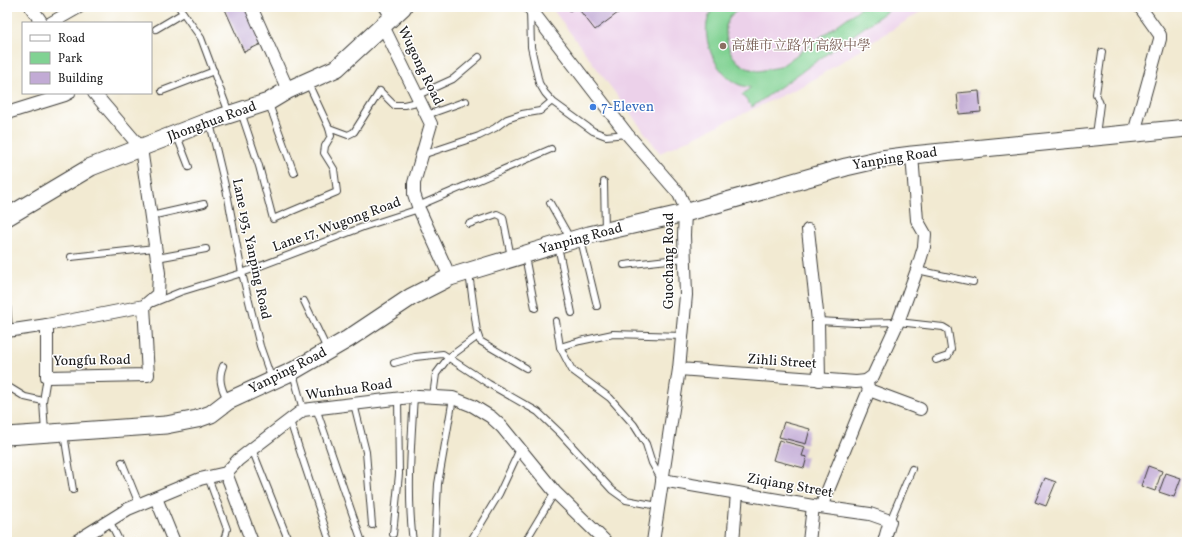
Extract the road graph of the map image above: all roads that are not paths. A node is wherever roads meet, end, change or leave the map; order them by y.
1 (31, 7) edge
2 (80, 7) edge
3 (179, 7) edge
4 (251, 7) edge
5 (403, 7) edge
6 (1140, 7) edge
7 (529, 8) edge
8 (183, 13) junction
9 (385, 18) edge
10 (41, 22) edge
11 (53, 22) edge
12 (156, 29) dead end
13 (1102, 52) dead end
14 (478, 57) dead end
15 (214, 71) junction
16 (308, 81) junction
17 (288, 90) junction
18 (162, 91) dead end
19 (67, 94) edge
20 (95, 94) edge
21 (420, 98) junction
22 (466, 101) dead end
23 (552, 101) junction
24 (268, 102) junction
25 (7, 113) edge
26 (235, 113) junction
27 (427, 115) junction
28 (209, 121) junction
29 (329, 128) junction
30 (1187, 128) edge
31 (1134, 133) junction
32 (176, 134) junction
33 (627, 134) junction
34 (1096, 137) junction
35 (141, 148) junction
36 (551, 149) dead end
37 (422, 155) junction
38 (912, 155) junction
39 (189, 167) dead end
40 (294, 174) dead end
41 (604, 182) dead end
42 (550, 203) dead end
43 (204, 204) dead end
44 (419, 208) junction
45 (685, 213) junction
46 (151, 216) junction
47 (7, 217) edge
48 (469, 224) dead end
49 (808, 230) dead end
50 (604, 232) junction
51 (570, 241) junction
52 (206, 249) dead end
53 (156, 253) junction
54 (72, 257) dead end
55 (518, 257) junction
56 (685, 258) junction
57 (624, 265) dead end
58 (917, 270) junction
59 (469, 271) junction
60 (242, 273) junction
61 (450, 277) junction
62 (973, 282) dead end
63 (304, 301) dead end
64 (7, 304) edge
65 (144, 306) junction
66 (597, 306) dead end
67 (535, 308) dead end
68 (572, 313) dead end
69 (556, 321) dead end
70 (818, 321) junction
71 (898, 322) junction
72 (47, 325) junction
73 (8, 331) edge
74 (478, 336) junction
75 (682, 336) junction
76 (560, 347) junction
77 (328, 351) junction
78 (448, 358) junction
79 (936, 360) dead end
80 (394, 362) dead end
81 (223, 366) dead end
82 (526, 368) dead end
83 (679, 370) junction
84 (293, 371) junction
85 (47, 377) junction
86 (272, 380) junction
87 (819, 380) junction
88 (7, 386) edge
89 (868, 386) junction
90 (414, 396) junction
91 (432, 396) junction
92 (398, 398) junction
93 (453, 398) junction
94 (43, 401) junction
95 (228, 401) junction
96 (354, 404) junction
97 (316, 408) junction
98 (303, 410) junction
99 (920, 410) dead end
100 (290, 421) junction
101 (64, 432) junction
102 (45, 434) junction
103 (7, 436) edge
104 (252, 449) junction
105 (520, 449) junction
106 (122, 462) dead end
107 (912, 469) dead end
108 (226, 473) junction
109 (208, 477) junction
110 (662, 480) junction
111 (73, 490) dead end
112 (555, 492) junction
113 (737, 493) junction
114 (156, 498) junction
115 (139, 504) junction
116 (658, 506) junction
117 (817, 506) junction
118 (109, 520) junction
119 (890, 522) junction
120 (372, 525) dead end
121 (393, 534) dead end
122 (75, 542) edge
123 (120, 542) edge
124 (174, 542) edge
125 (222, 542) edge
126 (252, 542) edge
127 (289, 542) edge
128 (330, 542) edge
129 (362, 542) edge
130 (413, 542) edge
131 (435, 542) edge
132 (470, 542) edge
133 (525, 542) edge
134 (606, 542) edge
135 (653, 542) edge
136 (733, 542) edge
137 (809, 542) edge
138 (884, 542) edge

1 - 10 street
2 - 11 street
3 - 8 lane
4 - 17 street
5 - 9 street, Jhonghua Road
6 - 31 street
7 - 23 lane
7 - 33 street, Guochang Road
8 - 12 lane
8 - 15 lane
9 - 16 street, Jhonghua Road
9 - 21 street, Wugong Road
13 - 34 lane
14 - 21 lane
15 - 18 lane
15 - 26 lane
16 - 17 street, Jhonghua Road
16 - 29 lane
17 - 24 street, Jhonghua Road
19 - 25 street
20 - 35 street
21 - 27 street, Wugong Road
21 - 29 lane
22 - 27 lane
23 - 33 lane
23 - 37 lane
24 - 26 street, Jhonghua Road
24 - 40 lane
26 - 28 street, Jhonghua Road
26 - 29 lane
27 - 37 street, Wugong Road
28 - 32 street, Jhonghua Road
28 - 60 lane, Lane 193, Yanping Road
30 - 31 street, Yanping Road
31 - 34 street, Yanping Road
32 - 35 street, Jhonghua Road
32 - 39 lane
33 - 45 street, Guochang Road
34 - 38 street, Yanping Road
35 - 46 street
35 - 47 street, Jhonghua Road
36 - 44 lane, Lane 17, Wugong Road
37 - 44 street, Wugong Road
38 - 45 street, Yanping Road
38 - 58 street
41 - 50 lane
42 - 51 lane
43 - 46 lane
44 - 60 lane, Lane 17, Wugong Road
44 - 61 street, Wugong Road
45 - 50 street, Yanping Road
45 - 56 street, Guochang Road
46 - 53 street
48 - 55 lane
49 - 70 street
50 - 51 street, Yanping Road
51 - 55 street, Yanping Road
51 - 66 lane
51 - 68 lane
52 - 53 lane
53 - 54 lane
53 - 65 street
55 - 59 street, Yanping Road
55 - 67 lane
56 - 57 lane
56 - 75 street, Guochang Road
58 - 62 lane
58 - 71 street
59 - 61 street, Yanping Road
59 - 74 lane
60 - 65 lane, Lane 17, Wugong Road
60 - 86 lane, Lane 193, Yanping Road
61 - 77 street, Yanping Road
63 - 77 lane
64 - 73 lane
65 - 72 street
65 - 85 street, Yongfu Road
69 - 76 lane
70 - 71 lane
70 - 87 street
71 - 79 lane
71 - 89 street
72 - 73 street
72 - 85 street, Yongfu Road
74 - 78 lane
74 - 82 lane
75 - 76 lane
75 - 83 street, Guochang Road
76 - 110 lane
77 - 84 street, Yanping Road
78 - 80 lane
78 - 91 lane
78 - 116 lane
81 - 95 lane
83 - 87 street, Zihli Street
83 - 110 street, Guochang Road
84 - 86 street, Yanping Road
84 - 98 lane
85 - 94 lane
86 - 95 street, Yanping Road
87 - 89 street, Zihli Street
88 - 94 lane
89 - 99 street
89 - 117 street
90 - 91 street, Wunhua Road
90 - 92 street, Wunhua Road
90 - 130 lane
91 - 93 street, Wunhua Road
92 - 96 street, Wunhua Road
92 - 121 lane
93 - 105 street, Wunhua Road
93 - 131 lane
94 - 102 lane
95 - 101 street, Yanping Road
96 - 97 street, Wunhua Road
96 - 120 lane
97 - 98 street, Wunhua Road
97 - 129 lane
98 - 100 street, Wunhua Road
100 - 104 street, Wunhua Road
100 - 128 lane
101 - 102 street, Yanping Road
101 - 111 lane
102 - 103 street, Yanping Road
104 - 108 street, Wunhua Road
104 - 127 lane
105 - 112 street, Wunhua Road
105 - 132 lane
106 - 115 lane
107 - 119 lane
108 - 109 street
108 - 126 street
109 - 114 street
109 - 125 lane
110 - 113 street, Ziqiang Street
110 - 116 street, Guochang Road
112 - 133 lane
112 - 134 street, Wunhua Road
113 - 117 street, Ziqiang Street
113 - 136 street
114 - 115 street
114 - 124 street
115 - 118 street
116 - 135 street, Guochang Road
117 - 119 street, Ziqiang Street
117 - 137 street
118 - 122 street
118 - 123 lane
119 - 138 street

